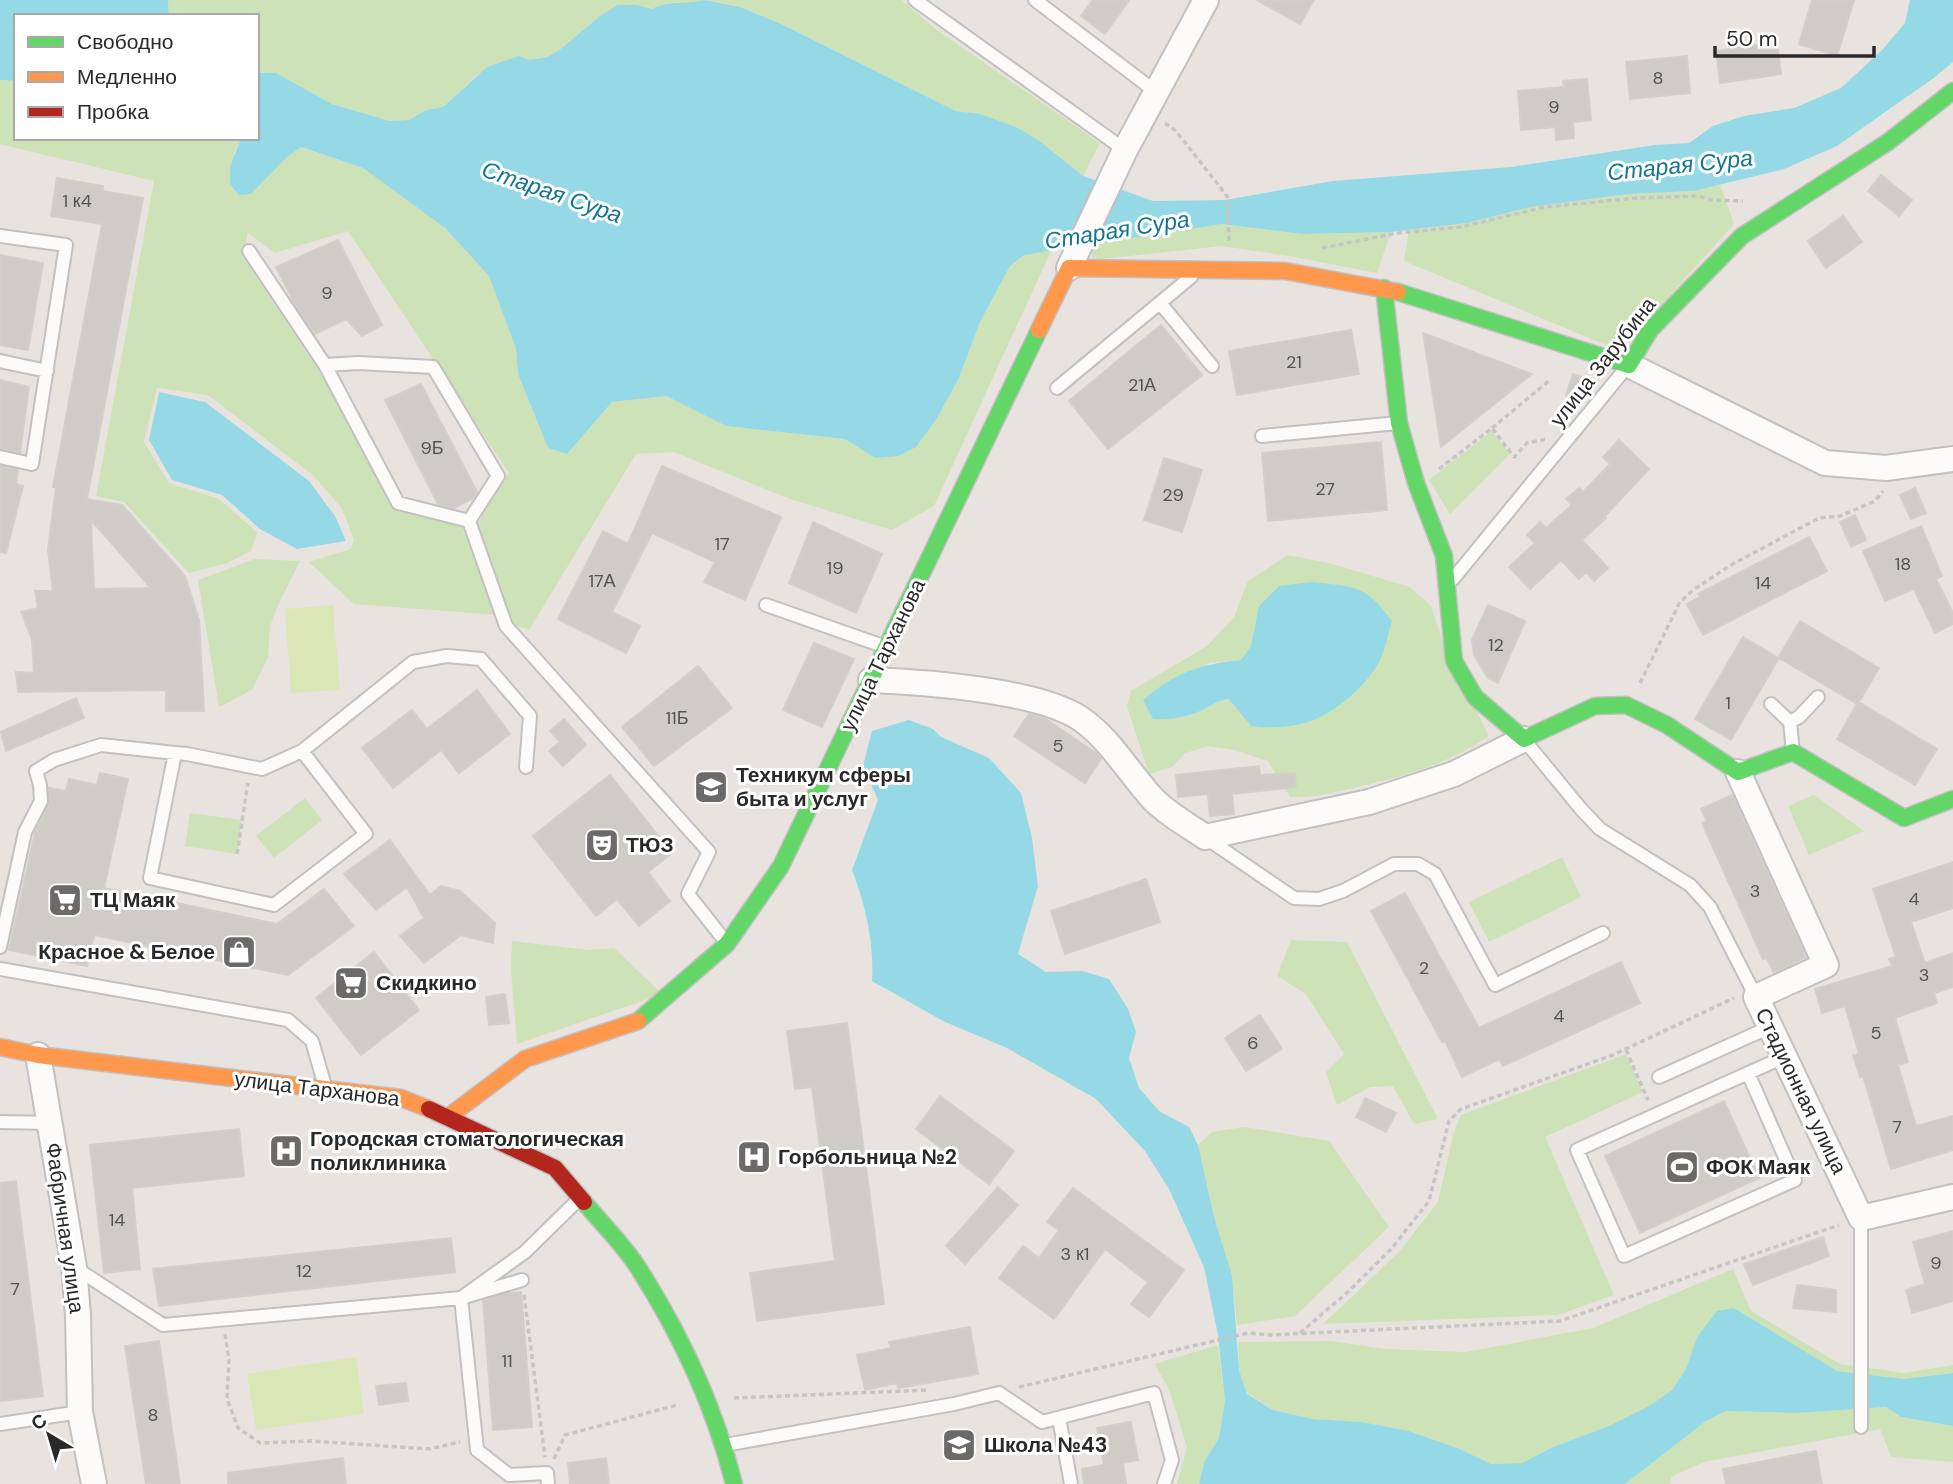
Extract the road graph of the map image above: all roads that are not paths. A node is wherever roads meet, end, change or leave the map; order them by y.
1 (915, 0) edge
2 (1035, 0) edge
3 (1206, 0) edge
4 (1953, 91) edge
5 (1156, 92) junction
6 (1125, 150) junction
7 (0, 236) edge
8 (249, 251) dead end
9 (1069, 268) junction
10 (1202, 269) junction
11 (1384, 288) junction
12 (1160, 303) junction
13 (0, 362) edge
14 (325, 365) junction
15 (1629, 365) junction
16 (1212, 366) dead end
17 (47, 371) junction
18 (1056, 388) dead end
19 (1399, 423) junction
20 (1262, 436) dead end
21 (0, 457) edge
22 (1953, 459) edge
23 (469, 521) junction
24 (1447, 587) junction
25 (766, 605) dead end
26 (887, 647) junction
27 (871, 680) junction
28 (1818, 697) dead end
29 (1771, 704) dead end
30 (1790, 722) junction
31 (1524, 739) junction
32 (302, 751) junction
33 (1793, 752) junction
34 (175, 753) junction
35 (526, 767) dead end
36 (1738, 772) junction
37 (1953, 799) edge
38 (1205, 837) junction
39 (1603, 933) dead end
40 (727, 944) junction
41 (0, 947) edge
42 (0, 969) edge
43 (1754, 994) junction
44 (1770, 1027) junction
45 (0, 1047) edge
46 (38, 1055) junction
47 (1784, 1057) junction
48 (1748, 1073) junction
49 (1659, 1077) dead end
50 (326, 1089) junction
51 (448, 1117) junction
52 (0, 1122) edge
53 (50, 1123) junction
54 (580, 1197) junction
55 (1953, 1197) edge
56 (1861, 1218) junction
57 (74, 1267) junction
58 (522, 1280) road end
59 (461, 1298) junction
60 (80, 1412) junction
61 (1059, 1418) junction
62 (0, 1424) edge
63 (1861, 1427) dead end
64 (724, 1445) junction
65 (548, 1479) edge
66 (94, 1484) edge
67 (734, 1484) edge
68 (1071, 1484) edge
69 (1164, 1484) edge

1 - 6 lane
2 - 5 lane
3 - 5 street, улица Тарханова
4 - 15 street, улица Зарубина
5 - 6 street, улица Тарханова
6 - 9 street, улица Тарханова
7 - 17 lane
8 - 14 lane
9 - 10 street
9 - 26 street, улица Тарханова
10 - 11 street
10 - 12 lane
11 - 15 street
11 - 19 street
12 - 16 lane
12 - 18 lane
13 - 17 lane
14 - 23 lane
14 - 23 lane
15 - 22 street
15 - 24 lane, улица Зарубина
17 - 21 lane
19 - 20 lane
19 - 24 street
23 - 40 lane
24 - 31 street
25 - 26 lane
26 - 27 street, улица Тарханова
27 - 38 street
27 - 40 street, улица Тарханова
28 - 30 lane
29 - 30 lane
30 - 33 lane
31 - 36 street
31 - 38 street
31 - 43 lane
32 - 34 lane
32 - 34 lane
32 - 35 lane
33 - 36 street
33 - 37 street
34 - 41 lane
36 - 43 street, Стадионная улица
38 - 39 lane
40 - 51 street, улица Тарханова
42 - 50 lane
43 - 44 street, Стадионная улица
44 - 47 street, Стадионная улица
44 - 49 lane
45 - 46 street, улица Тарханова
46 - 50 street, улица Тарханова
46 - 53 street, Фабричная улица
47 - 48 lane
47 - 56 street, Стадионная улица
48 - 48 lane
50 - 51 street, улица Тарханова
51 - 54 street
52 - 53 lane
53 - 57 street, Фабричная улица
54 - 59 lane
54 - 64 street
55 - 56 street
56 - 63 lane
57 - 59 lane
57 - 60 street, Фабричная улица
58 - 59 lane
59 - 65 lane
60 - 62 lane
60 - 66 street, Фабричная улица
61 - 64 lane
61 - 68 lane
61 - 69 lane
64 - 67 street

